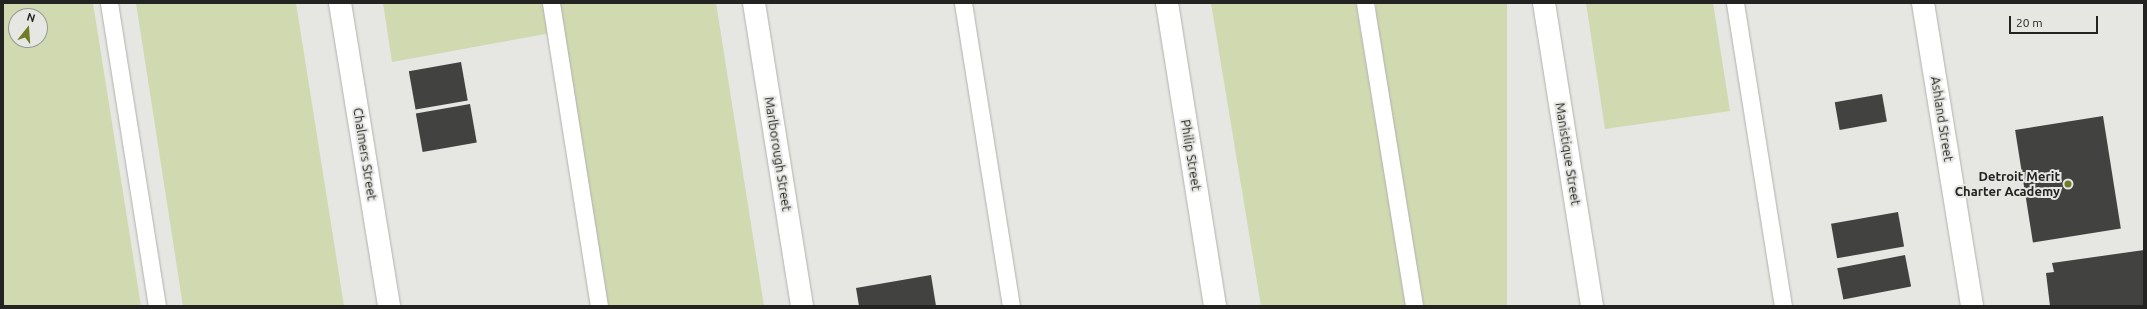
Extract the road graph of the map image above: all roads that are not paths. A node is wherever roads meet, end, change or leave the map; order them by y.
1 (109, 3) edge
2 (340, 3) edge
3 (551, 3) edge
4 (754, 3) edge
5 (963, 3) edge
6 (1167, 3) edge
7 (1365, 3) edge
8 (1544, 3) edge
9 (1735, 3) edge
10 (1924, 3) edge
11 (156, 306) edge
12 (389, 306) edge
13 (600, 306) edge
14 (802, 306) edge
15 (1011, 306) edge
16 (1215, 306) edge
17 (1414, 306) edge
18 (1592, 306) edge
19 (1783, 306) edge
20 (1972, 306) edge

1 - 11 lane
2 - 12 street, Chalmers Street
3 - 13 lane
4 - 14 street, Marlborough Street
5 - 15 lane
6 - 16 street, Philip Street
7 - 17 lane
8 - 18 street, Manistique Street
9 - 19 lane
10 - 20 street, Ashland Street

